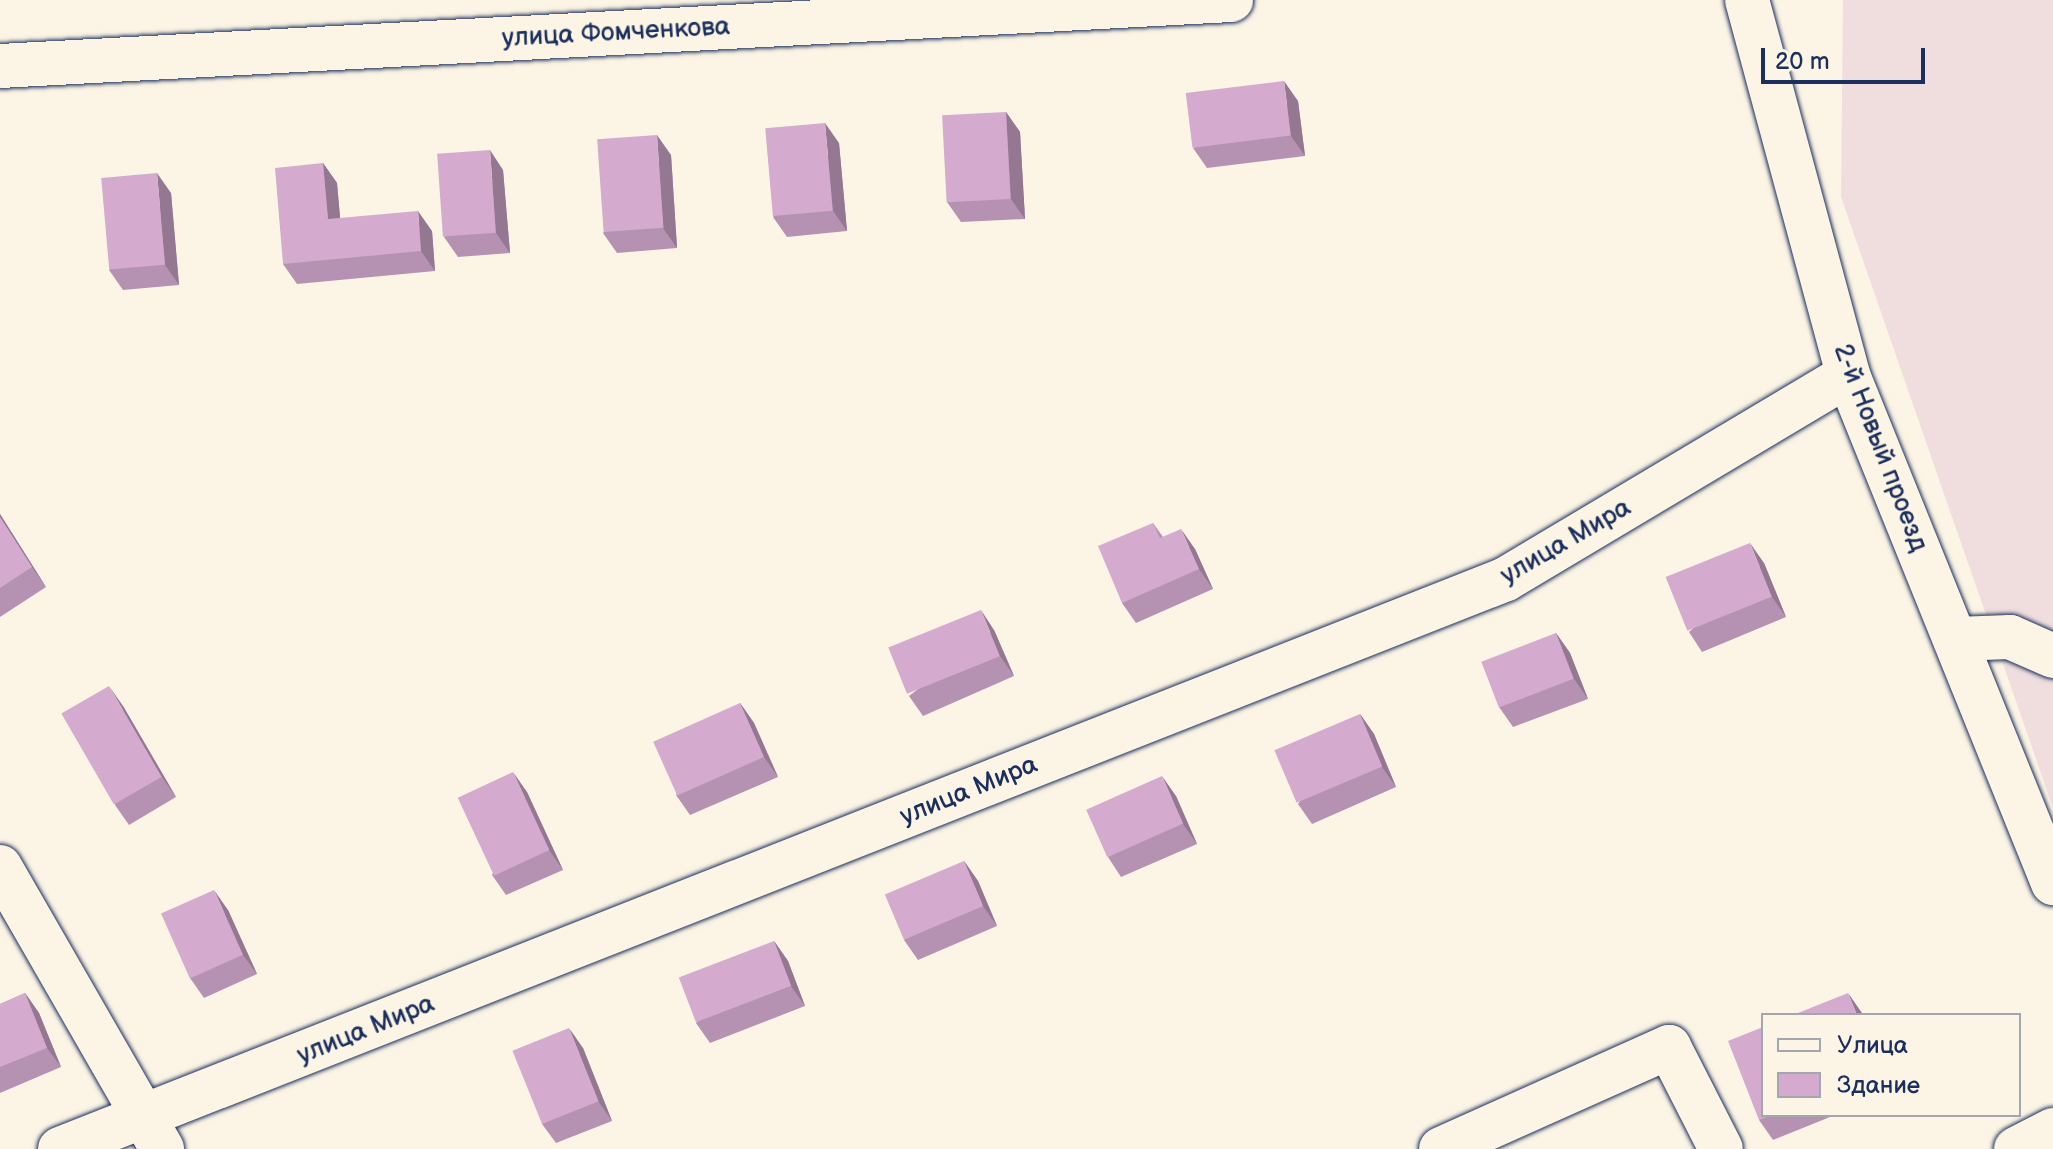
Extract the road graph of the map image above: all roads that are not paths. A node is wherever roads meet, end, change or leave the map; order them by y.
1 (1231, 0) edge
2 (1747, 0) edge
3 (0, 66) edge
4 (1848, 375) junction
5 (1955, 639) junction
6 (2053, 656) edge
7 (0, 867) edge
8 (2053, 883) edge
9 (2053, 1130) edge
10 (154, 1133) edge
11 (60, 1149) edge
12 (1441, 1149) edge
13 (1721, 1149) edge
14 (2016, 1149) edge

1 - 3 street, улица Фомченкова
2 - 4 street, 2-й Новый проезд
4 - 5 street, 2-й Новый проезд
4 - 10 street, улица Мира
5 - 6 street
5 - 8 street, 2-й Новый проезд
7 - 10 street
9 - 14 street
10 - 11 street, улица Мира
12 - 13 street

